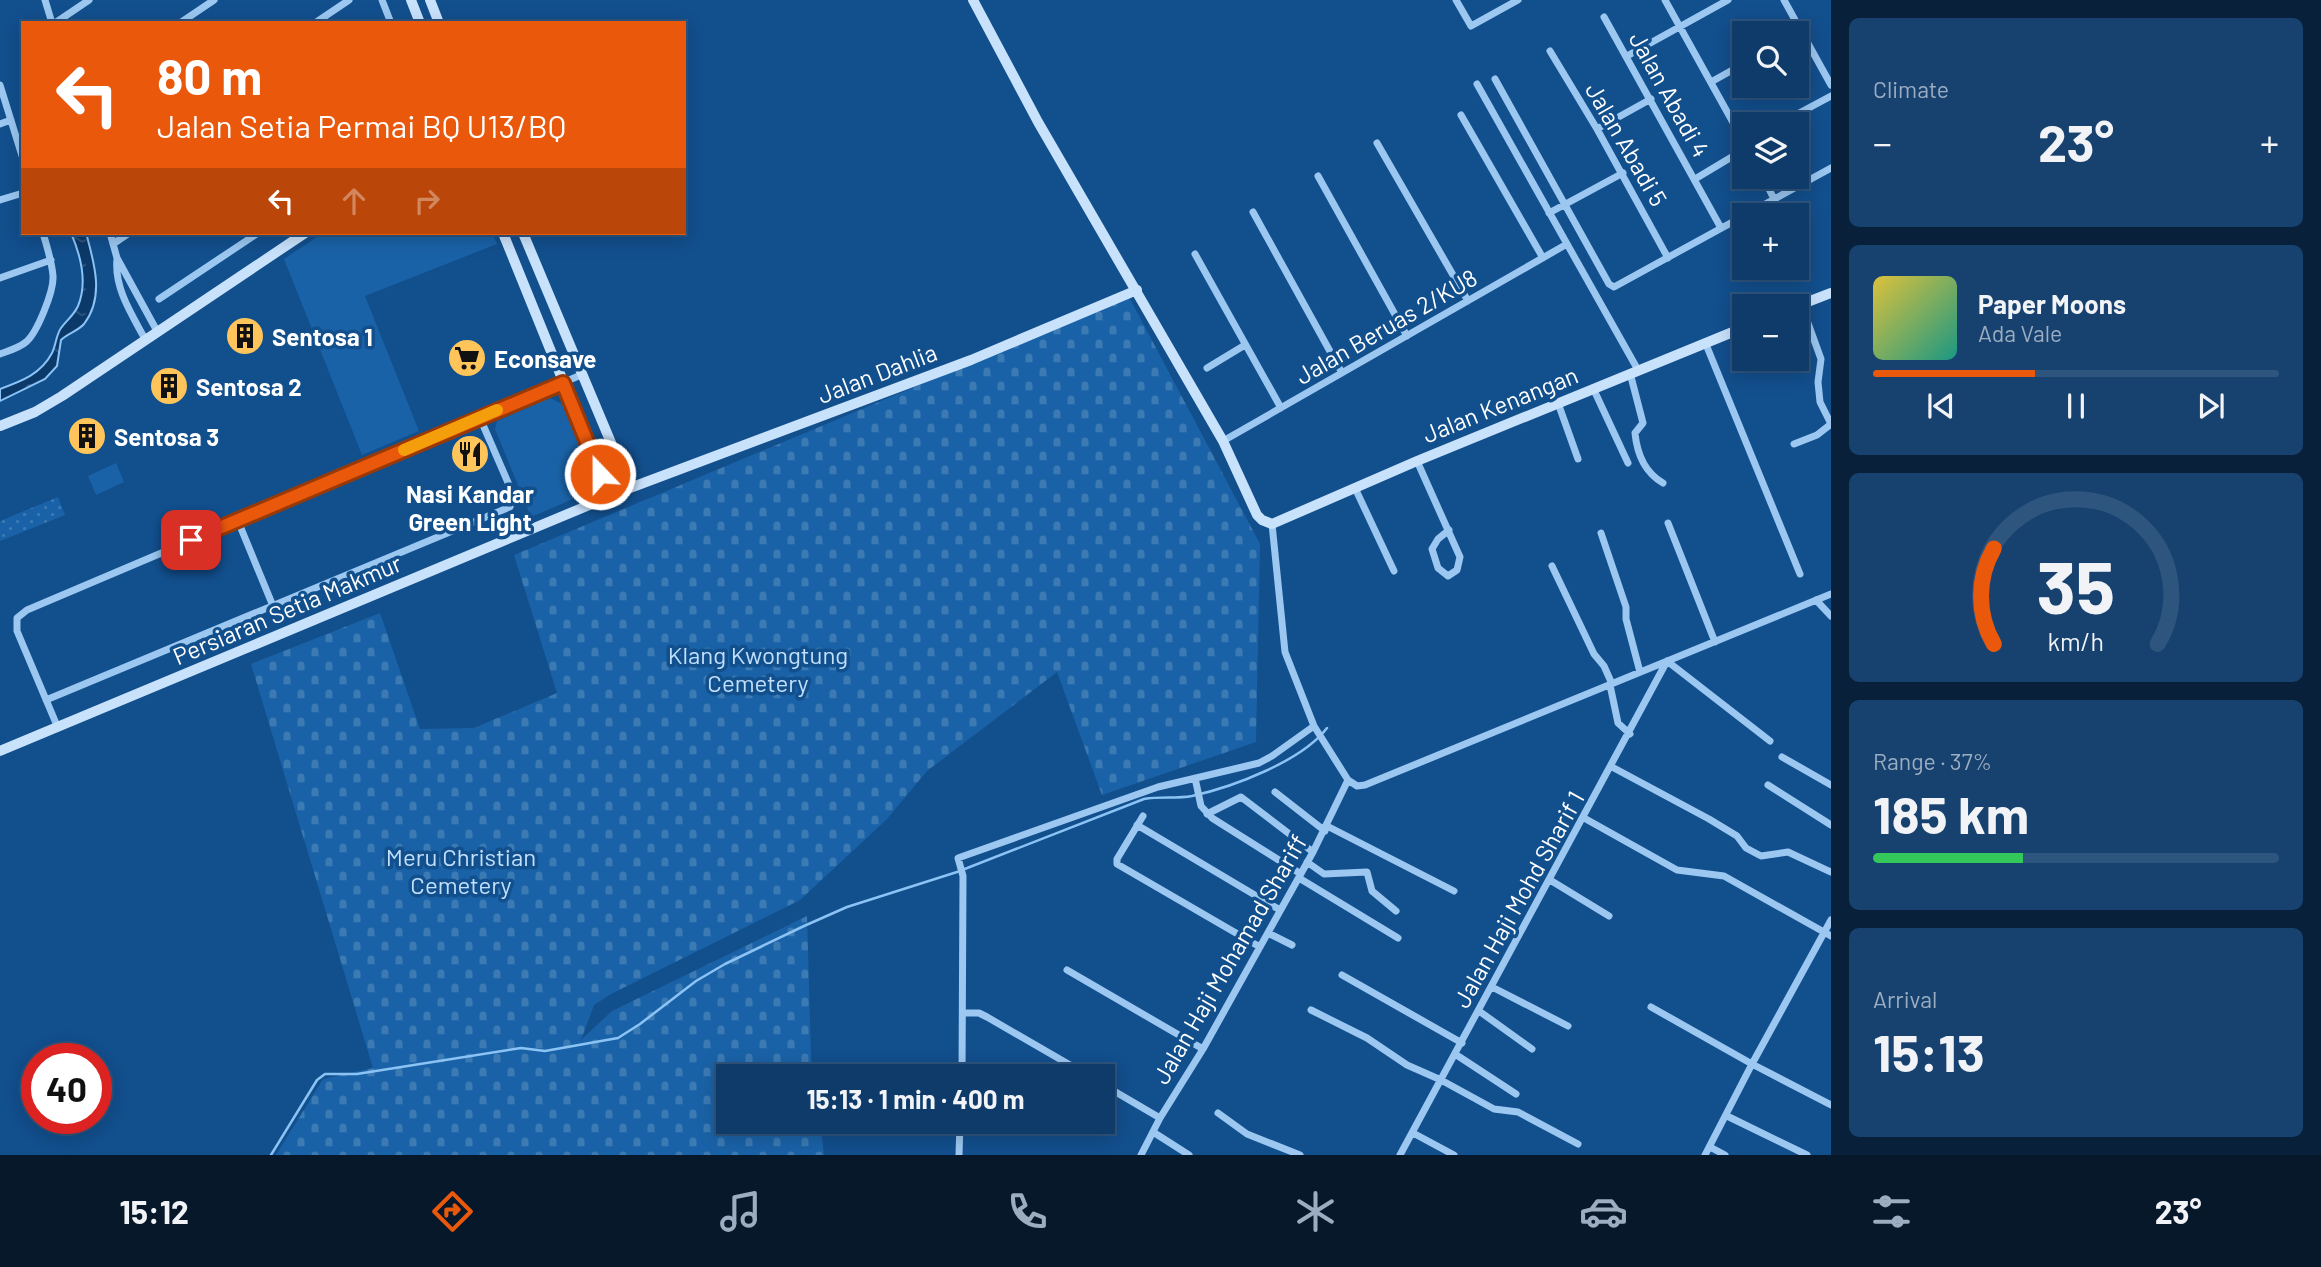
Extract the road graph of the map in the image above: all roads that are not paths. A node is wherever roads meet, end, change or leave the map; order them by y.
1 (45, 0) edge
2 (89, 0) edge
3 (214, 0) edge
4 (349, 0) edge
5 (382, 0) edge
6 (411, 0) edge
7 (430, 0) edge
8 (972, 0) edge
9 (1456, 0) edge
10 (1518, 0) edge
11 (1665, 0) edge
12 (1727, 0) edge
13 (1784, 0) edge
14 (1604, 17) dead end
15 (53, 21) edge
16 (57, 21) edge
17 (183, 21) edge
18 (318, 21) edge
19 (390, 21) edge
20 (419, 21) edge
21 (438, 21) edge
22 (1793, 21) edge
23 (1680, 27) junction
24 (1809, 50) edge
25 (1550, 51) dead end
26 (1627, 56) junction
27 (1732, 70) edge
28 (1495, 79) dead end
29 (1711, 82) junction
30 (1477, 83) dead end
31 (0, 85) edge
32 (1831, 85) edge
33 (1831, 96) edge
34 (1651, 99) junction
35 (1801, 112) edge
36 (1461, 115) dead end
37 (11, 120) junction
38 (1732, 121) edge
39 (0, 124) edge
40 (1597, 129) junction
41 (1377, 143) dead end
42 (21, 152) edge
43 (1732, 154) edge
44 (1831, 168) edge
45 (1623, 173) junction
46 (1318, 176) dead end
47 (1695, 179) junction
48 (1769, 189) edge
49 (21, 194) edge
50 (1774, 199) junction
51 (0, 200) edge
52 (1566, 203) junction
53 (1253, 212) dead end
54 (1549, 213) junction
55 (1721, 228) junction
56 (44, 235) edge
57 (111, 235) edge
58 (127, 235) edge
59 (255, 235) edge
60 (302, 235) edge
61 (504, 235) edge
62 (524, 235) edge
63 (113, 244) junction
64 (1567, 244) junction
65 (1195, 254) dead end
66 (117, 258) junction
67 (1543, 258) junction
68 (1668, 258) junction
69 (51, 260) junction
70 (0, 278) edge
71 (1137, 290) junction
72 (1831, 293) edge
73 (159, 299) dead end
74 (1468, 301) junction
75 (1809, 301) edge
76 (1809, 330) edge
77 (157, 331) junction
78 (1732, 332) edge
79 (1407, 336) junction
80 (145, 339) junction
81 (1705, 342) junction
82 (1245, 345) junction
83 (0, 354) edge
84 (1207, 368) dead end
85 (1634, 372) junction
86 (1342, 373) junction
87 (581, 375) junction
88 (563, 383) junction
89 (1593, 388) junction
90 (1558, 403) junction
91 (1281, 408) junction
92 (480, 418) junction
93 (1831, 424) edge
94 (0, 426) edge
95 (1223, 441) junction
96 (1794, 444) dead end
97 (1578, 459) dead end
98 (1417, 461) junction
99 (1628, 463) dead end
100 (1663, 482) dead end
101 (630, 488) junction
102 (1355, 488) junction
103 (610, 497) junction
104 (238, 520) junction
105 (1668, 523) dead end
106 (1272, 524) junction
107 (1449, 530) junction
108 (1601, 533) dead end
109 (1552, 566) dead end
110 (1394, 571) dead end
111 (1800, 574) dead end
112 (1831, 594) edge
113 (1816, 600) junction
114 (273, 606) junction
115 (1831, 616) edge
116 (1715, 642) junction
117 (1667, 661) junction
118 (1640, 673) junction
119 (1611, 684) junction
120 (46, 699) junction
121 (58, 728) junction
122 (1318, 732) junction
123 (1630, 734) junction
124 (1770, 741) dead end
125 (0, 751) edge
126 (1782, 757) dead end
127 (1612, 766) junction
128 (1195, 778) junction
129 (1348, 780) junction
130 (1768, 785) dead end
131 (1831, 785) edge
132 (1275, 792) dead end
133 (1207, 814) junction
134 (1143, 816) dead end
135 (1584, 818) junction
136 (1137, 825) junction
137 (1831, 825) edge
138 (1326, 829) junction
139 (1313, 852) junction
140 (1307, 862) junction
141 (1831, 872) edge
142 (1300, 876) junction
143 (1550, 880) junction
144 (1454, 891) dead end
145 (1280, 910) junction
146 (1396, 911) dead end
147 (1609, 916) dead end
148 (1831, 920) edge
149 (1268, 933) junction
150 (1828, 934) edge
151 (1398, 938) dead end
152 (1292, 945) dead end
153 (1260, 947) junction
154 (1066, 970) dead end
155 (1342, 975) dead end
156 (1492, 987) junction
157 (1651, 1007) dead end
158 (1311, 1010) dead end
159 (1479, 1011) junction
160 (964, 1013) junction
161 (1568, 1026) dead end
162 (1462, 1042) junction
163 (1203, 1049) junction
164 (1532, 1049) dead end
165 (1455, 1054) junction
166 (962, 1064) edge
167 (1068, 1064) edge
168 (1752, 1064) junction
169 (1441, 1080) junction
170 (1115, 1092) edge
171 (1516, 1094) dead end
172 (1831, 1105) edge
173 (1218, 1113) dead end
174 (1727, 1116) junction
175 (1160, 1118) junction
176 (1153, 1132) junction
177 (1413, 1132) junction
178 (960, 1134) edge
179 (1578, 1144) dead end
180 (1710, 1147) junction
181 (959, 1155) edge
182 (1141, 1155) edge
183 (1189, 1155) edge
184 (1300, 1155) edge
185 (1400, 1155) edge
186 (1454, 1155) edge
187 (1705, 1155) edge
188 (1725, 1155) edge
189 (1807, 1155) edge

1 - 15 street
2 - 16 street
3 - 17 street
4 - 18 street
5 - 19 street
6 - 20 street
7 - 21 street
8 - 71 street
9 - 10 street
11 - 23 street
12 - 23 street
13 - 22 street
14 - 26 street, Jalan Abadi 4
23 - 26 street
23 - 29 street
24 - 32 street
25 - 40 street, Jalan Abadi 5
26 - 34 street, Jalan Abadi 4
27 - 29 street
28 - 52 street
29 - 38 street
30 - 54 street
31 - 37 street
33 - 35 street
34 - 40 street
34 - 47 street, Jalan Abadi 4
36 - 67 street
37 - 39 street
37 - 42 street
40 - 45 street, Jalan Abadi 5
41 - 74 street
43 - 47 street
44 - 50 street
45 - 52 street
45 - 68 street, Jalan Abadi 5
46 - 79 street
47 - 55 street, Jalan Abadi 4
48 - 50 street
49 - 51 street
50 - 55 street
52 - 54 street
52 - 68 street
53 - 86 street
54 - 64 street
55 - 68 street
56 - 69 street
57 - 63 street
58 - 63 street
59 - 73 street
60 - 77 street
61 - 88 street
62 - 87 street
63 - 66 street
64 - 67 street, Jalan Beruas 2/KU8
64 - 85 street
65 - 82 street
66 - 77 street
66 - 80 street
67 - 74 street, Jalan Beruas 2/KU8
69 - 70 street
69 - 83 street
71 - 95 street
71 - 101 street, Jalan Dahlia
72 - 75 street
74 - 79 street, Jalan Beruas 2/KU8
76 - 93 street
77 - 80 street
78 - 81 street, Jalan Kenangan
79 - 86 street, Jalan Beruas 2/KU8
80 - 94 street
81 - 85 street, Jalan Kenangan
81 - 111 street
82 - 84 street
82 - 91 street
85 - 89 street, Jalan Kenangan
85 - 100 street
86 - 91 street, Jalan Beruas 2/KU8
87 - 88 street
87 - 101 street
88 - 92 street
88 - 103 street
89 - 90 street, Jalan Kenangan
89 - 99 street
90 - 97 street
90 - 98 street, Jalan Kenangan
91 - 95 street, Jalan Beruas 2/KU8
92 - 104 street
92 - 114 street
93 - 96 street
95 - 106 street
98 - 102 street, Jalan Kenangan
98 - 107 street
101 - 103 street, Persiaran Setia Makmur
102 - 106 street, Jalan Kenangan
102 - 110 street
103 - 121 street, Persiaran Setia Makmur
104 - 114 street
104 - 120 street
105 - 116 street
106 - 122 street
107 - 107 street
108 - 118 street
109 - 119 street
112 - 113 street
113 - 115 street
113 - 116 street
114 - 120 street
116 - 117 street
117 - 118 street
117 - 123 street, Jalan Haji Mohd Sharif 1
117 - 124 street
118 - 119 street
119 - 123 street
119 - 129 street
120 - 121 street
121 - 125 street, Persiaran Setia Makmur
122 - 128 street
122 - 129 street
123 - 127 street, Jalan Haji Mohd Sharif 1
126 - 131 street
127 - 135 street, Jalan Haji Mohd Sharif 1
127 - 141 street
128 - 133 street
128 - 160 street
129 - 138 street, Jalan Haji Mohamad Shariff
130 - 137 street
132 - 138 street
133 - 139 street
133 - 142 street
134 - 136 street
135 - 143 street, Jalan Haji Mohd Sharif 1
135 - 150 street
136 - 145 street
136 - 153 street
138 - 139 street, Jalan Haji Mohamad Shariff
138 - 144 street
139 - 140 street, Jalan Haji Mohamad Shariff
140 - 142 street, Jalan Haji Mohamad Shariff
140 - 146 street
142 - 145 street, Jalan Haji Mohamad Shariff
142 - 151 street
143 - 147 street
143 - 156 street, Jalan Haji Mohd Sharif 1
145 - 149 street, Jalan Haji Mohamad Shariff
148 - 150 street
149 - 152 street
149 - 153 street, Jalan Haji Mohamad Shariff
150 - 168 street
153 - 163 street, Jalan Haji Mohamad Shariff
154 - 163 street
155 - 162 street
156 - 159 street, Jalan Haji Mohd Sharif 1
156 - 161 street
157 - 168 street
158 - 169 street
159 - 162 street, Jalan Haji Mohd Sharif 1
159 - 164 street
160 - 166 street
160 - 167 street
162 - 165 street, Jalan Haji Mohd Sharif 1
163 - 175 street, Jalan Haji Mohamad Shariff
165 - 169 street, Jalan Haji Mohd Sharif 1
165 - 171 street
168 - 172 street
168 - 174 street
169 - 177 street, Jalan Haji Mohd Sharif 1
169 - 179 street
170 - 175 street
173 - 184 street
174 - 180 street
174 - 189 street
175 - 176 street, Jalan Haji Mohamad Shariff
176 - 182 street, Jalan Haji Mohamad Shariff
176 - 183 street
177 - 185 street, Jalan Haji Mohd Sharif 1
177 - 186 street
178 - 181 street
180 - 187 street
180 - 188 street

